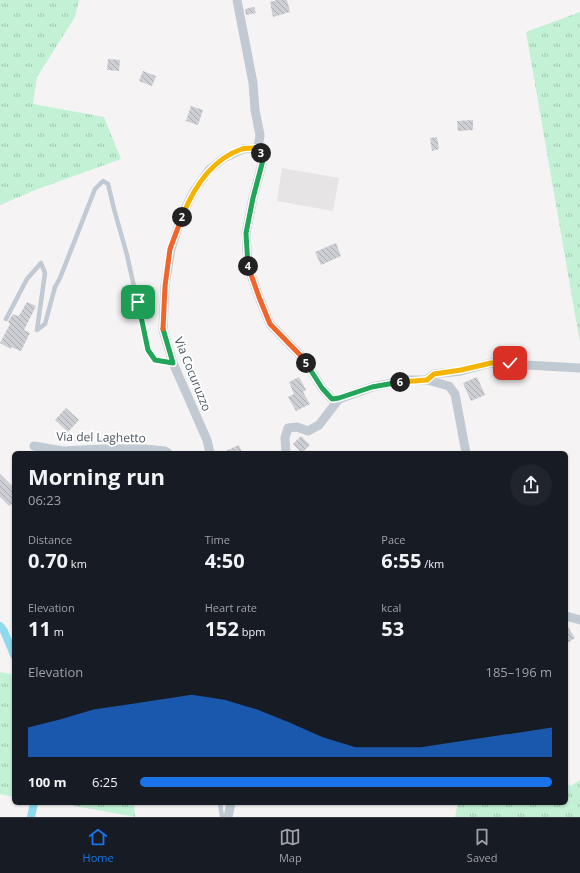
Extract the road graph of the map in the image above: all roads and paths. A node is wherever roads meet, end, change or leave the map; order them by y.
1 (236, 0) edge
2 (258, 148) junction
3 (6, 319) dead end
4 (173, 363) junction
5 (580, 368) edge
6 (427, 380) junction
7 (339, 398) junction
8 (34, 446) dead end
9 (63, 451) edge
10 (63, 451) edge
11 (165, 451) edge
12 (209, 451) edge
13 (286, 451) edge
14 (466, 451) edge
15 (568, 617) edge
16 (580, 620) edge
17 (220, 805) edge
18 (231, 805) edge
19 (222, 817) edge
20 (228, 817) edge

1 - 2 street
2 - 4 street, Via Cocuruzzo
2 - 7 street
3 - 4 lane
4 - 12 street, Via Cocuruzzo
5 - 6 street
6 - 7 street
6 - 14 street
7 - 13 street
8 - 10 street, Via del Laghetto
9 - 11 street, Via del Laghetto
15 - 16 street
17 - 19 lane
18 - 20 street

